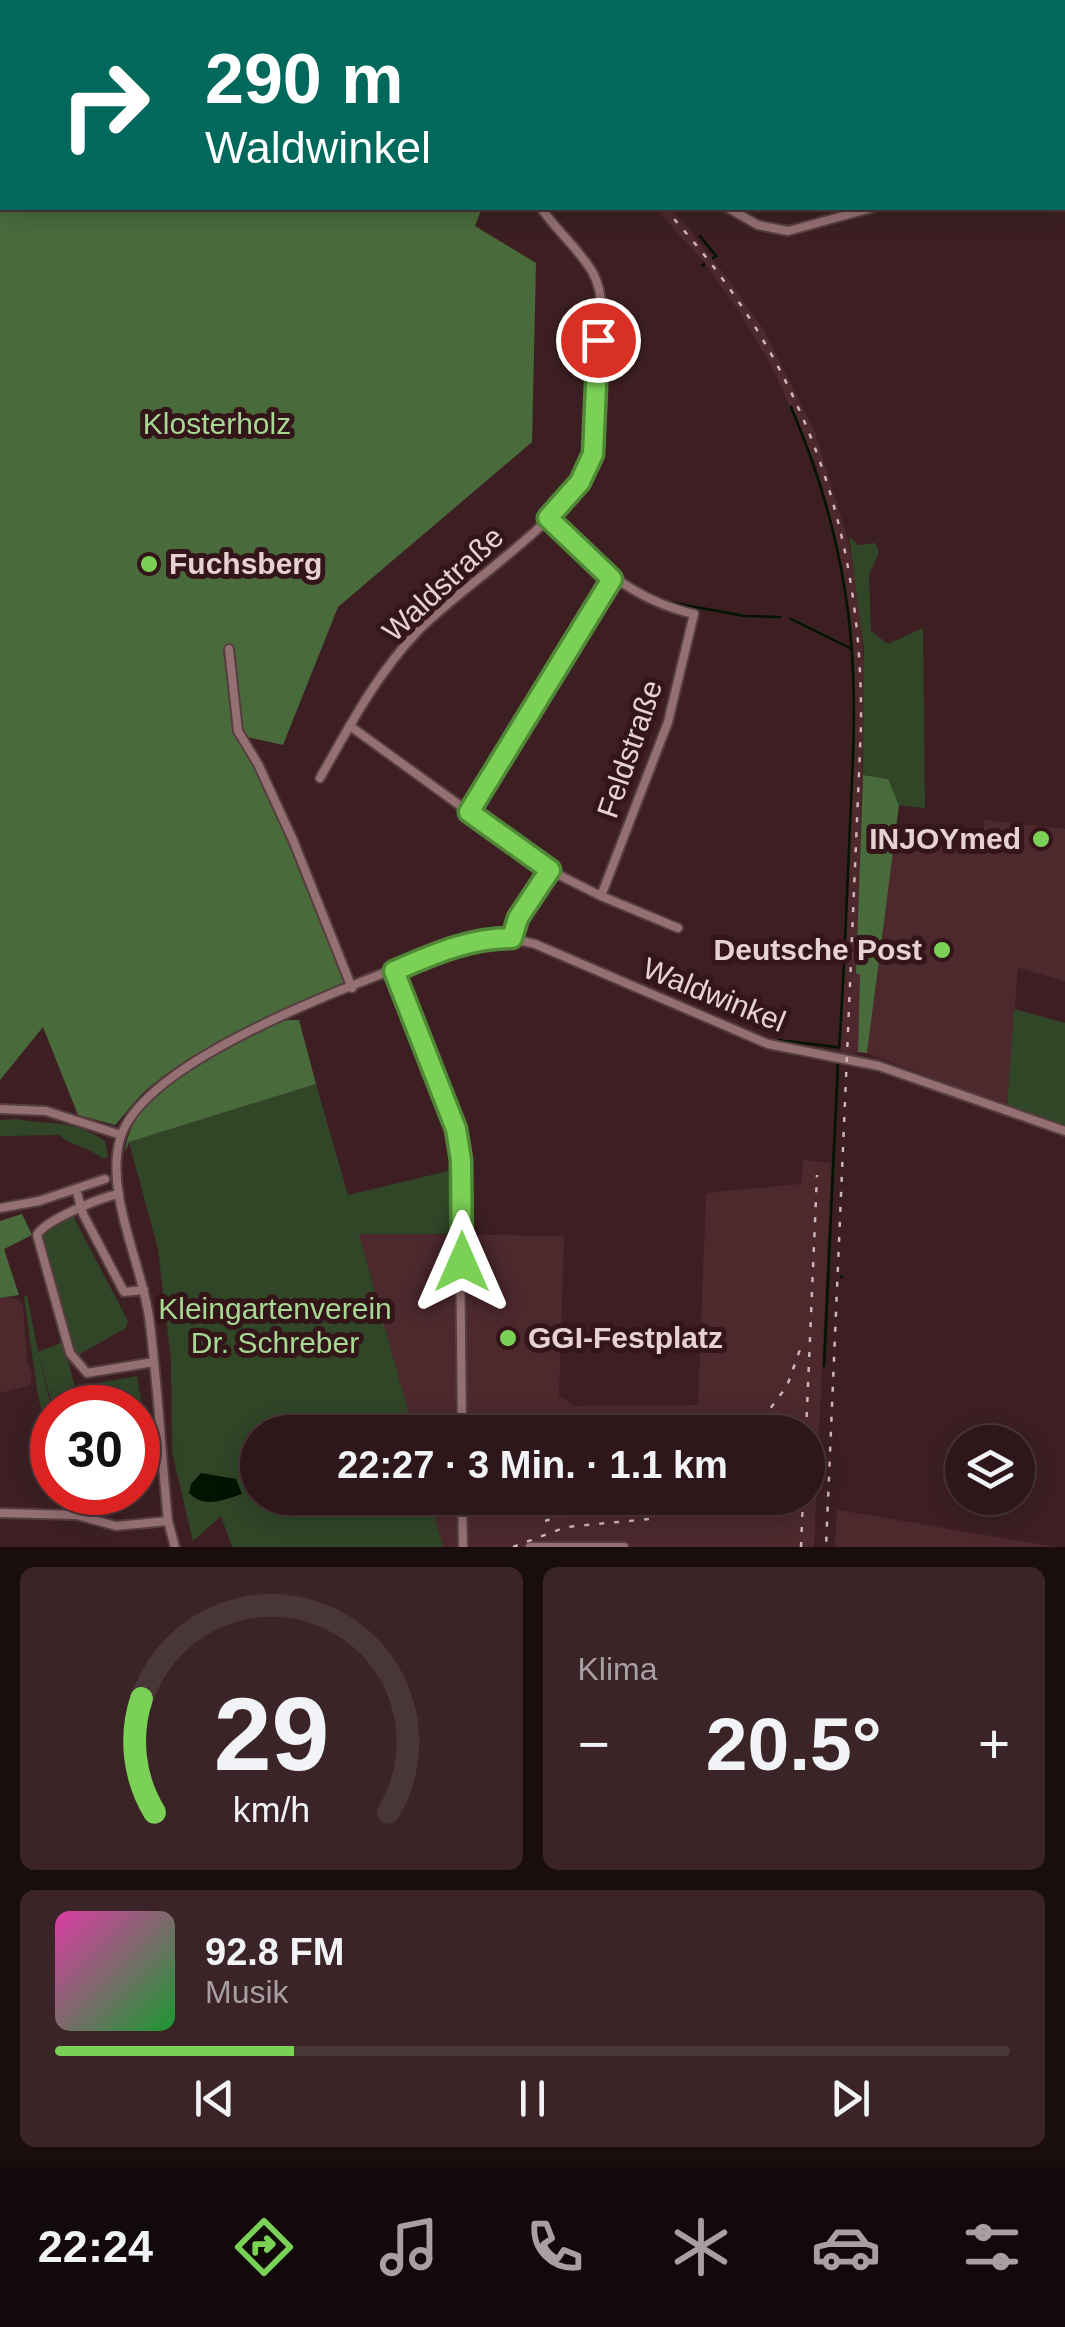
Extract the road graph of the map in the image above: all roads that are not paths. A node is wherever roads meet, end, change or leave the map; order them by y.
1 (542, 210) edge
2 (732, 210) edge
3 (865, 210) edge
4 (548, 518) junction
5 (612, 579) junction
6 (229, 650) dead end
7 (350, 726) junction
8 (320, 778) dead end
9 (469, 812) junction
10 (550, 870) junction
11 (601, 896) junction
12 (678, 928) dead end
13 (512, 938) junction
14 (394, 971) junction
15 (352, 988) junction
16 (0, 1109) edge
17 (1065, 1131) edge
18 (121, 1135) junction
19 (104, 1179) dead end
20 (76, 1189) junction
21 (119, 1194) junction
22 (0, 1208) edge
23 (83, 1210) junction
24 (144, 1290) junction
25 (154, 1362) junction
26 (156, 1385) edge
27 (462, 1415) edge
28 (160, 1438) edge
29 (0, 1512) edge
30 (462, 1515) edge
31 (168, 1521) junction
32 (175, 1547) edge
33 (463, 1547) edge
34 (530, 1547) edge
35 (624, 1547) edge

1 - 4 street, Waldstraße
2 - 3 street
4 - 5 street
4 - 7 street, Waldstraße
5 - 9 street
5 - 11 street, Feldstraße
6 - 15 street
7 - 8 street, Waldstraße
7 - 9 street
9 - 10 street
10 - 11 street
10 - 13 street
11 - 12 street
13 - 14 street, Waldwinkel
13 - 17 street, Waldwinkel
14 - 15 street, Waldwinkel
14 - 27 street
15 - 18 street, Waldwinkel
16 - 18 street
18 - 21 street
19 - 20 street
20 - 22 street
20 - 23 street
21 - 23 street
21 - 24 street
23 - 24 street
23 - 25 street
24 - 25 street
25 - 26 street
28 - 31 street
29 - 31 street
30 - 33 street
31 - 32 street
34 - 35 street

